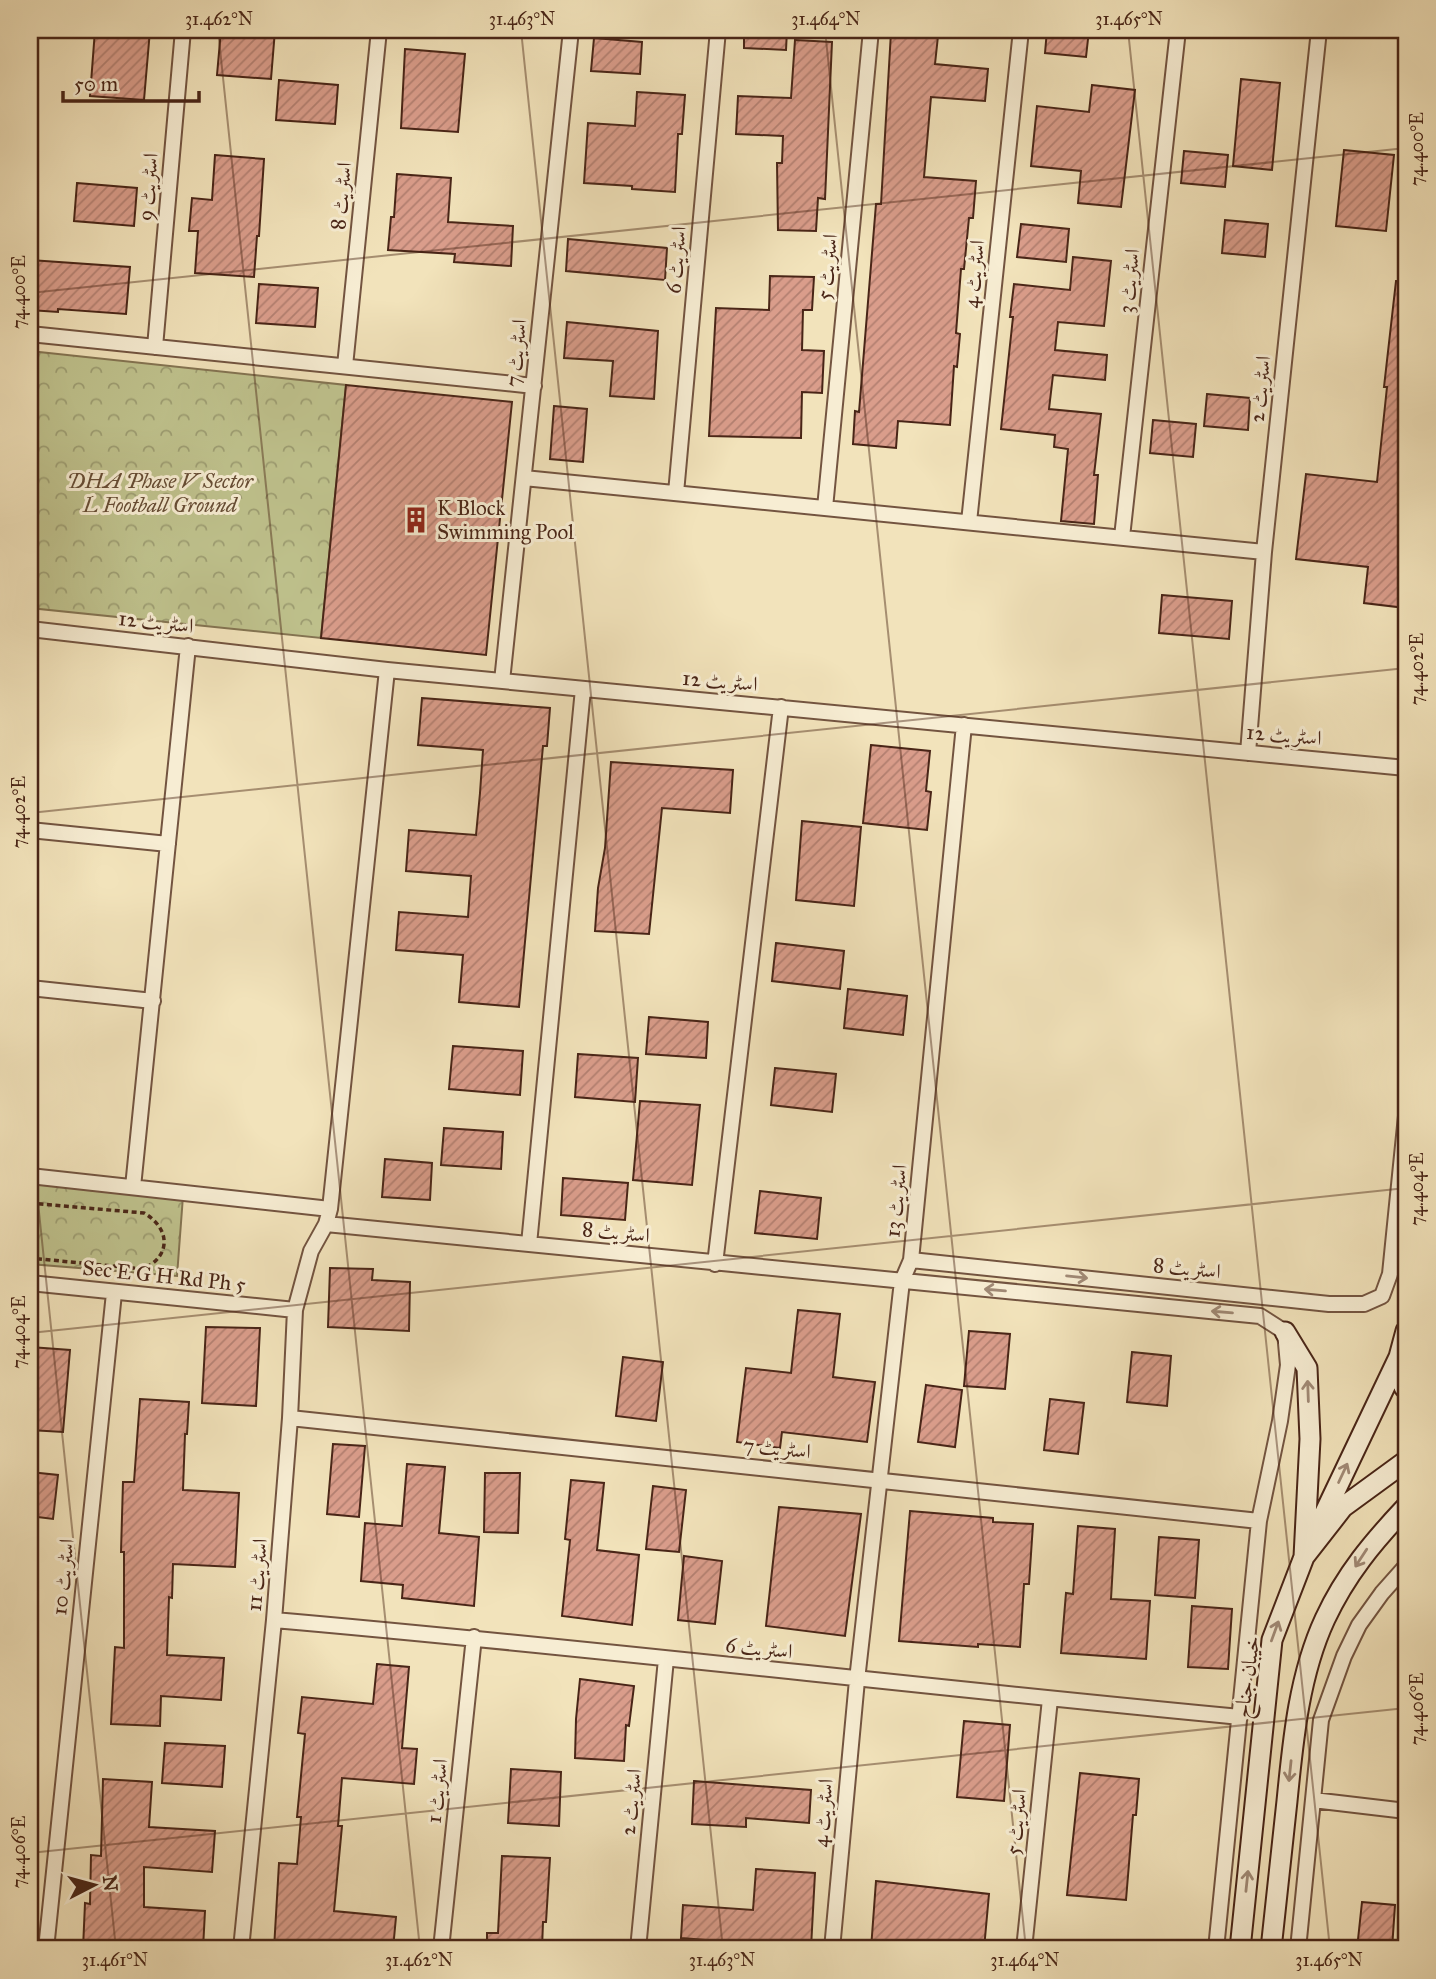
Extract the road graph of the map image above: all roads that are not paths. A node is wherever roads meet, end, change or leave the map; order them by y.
1 (183, 30) edge
2 (379, 30) edge
3 (571, 30) edge
4 (718, 30) edge
5 (871, 30) edge
6 (1021, 30) edge
7 (1178, 30) edge
8 (1319, 30) edge
9 (30, 334) edge
10 (155, 347) junction
11 (345, 366) junction
12 (534, 386) junction
13 (524, 478) junction
14 (676, 494) junction
15 (825, 508) junction
16 (969, 522) junction
17 (1122, 537) junction
18 (1264, 552) junction
19 (30, 629) edge
20 (188, 646) junction
21 (387, 670) junction
22 (502, 681) junction
23 (583, 689) junction
24 (781, 707) junction
25 (964, 725) junction
26 (1248, 753) junction
27 (1406, 768) edge
28 (30, 830) edge
29 (168, 844) junction
30 (30, 988) edge
31 (153, 1001) junction
32 (1406, 1116) edge
33 (30, 1176) edge
34 (133, 1187) junction
35 (330, 1209) junction
36 (326, 1224) junction
37 (528, 1244) junction
38 (911, 1260) junction
39 (715, 1264) junction
40 (902, 1281) junction
41 (30, 1283) edge
42 (114, 1293) junction
43 (295, 1310) junction
44 (1406, 1331) edge
45 (1285, 1332) junction
46 (1399, 1357) junction
47 (1406, 1389) edge
48 (290, 1418) junction
49 (1406, 1461) edge
50 (879, 1480) junction
51 (1406, 1507) edge
52 (1259, 1521) junction
53 (1304, 1557) junction
54 (1406, 1566) edge
55 (274, 1620) junction
56 (474, 1637) junction
57 (666, 1659) junction
58 (857, 1680) junction
59 (1050, 1699) junction
60 (1297, 1716) junction
61 (1240, 1717) junction
62 (1321, 1720) junction
63 (1313, 1800) junction
64 (1406, 1811) edge
65 (46, 1949) edge
66 (241, 1949) edge
67 (441, 1949) edge
68 (638, 1949) edge
69 (832, 1949) edge
70 (1024, 1949) edge
71 (1216, 1949) edge
72 (1240, 1949) edge
73 (1271, 1949) edge
74 (1298, 1949) edge

1 - 10 street, اسٹریٹ 9
2 - 11 street, اسٹریٹ 8
3 - 12 street, اسٹریٹ 7
4 - 14 street, اسٹریٹ 6
5 - 15 street, اسٹریٹ 5
6 - 16 street, اسٹریٹ 4
7 - 17 street, اسٹریٹ 3
8 - 18 street, اسٹریٹ 2
9 - 10 street
10 - 11 street
11 - 12 street
12 - 13 street, اسٹریٹ 7
13 - 14 street
13 - 22 street, اسٹریٹ 7
14 - 15 street
15 - 16 street
16 - 17 street
17 - 18 street
18 - 26 street, اسٹریٹ 2
19 - 20 street, اسٹریٹ 12
20 - 21 street, اسٹریٹ 12
20 - 29 street
21 - 22 street, اسٹریٹ 12
21 - 35 street, اسٹریٹ 11
22 - 23 street, اسٹریٹ 12
23 - 24 street, اسٹریٹ 12
23 - 37 street
24 - 25 street, اسٹریٹ 12
24 - 39 street
25 - 26 street, اسٹریٹ 12
25 - 38 street, اسٹریٹ 13
26 - 27 street, اسٹریٹ 12
28 - 29 street
29 - 31 street
30 - 31 street
31 - 34 street
38 -> 32 street, اسٹریٹ 8
33 - 34 street
34 - 35 street
35 - 36 street, اسٹریٹ 11
36 - 37 street, اسٹریٹ 8
36 - 43 street, اسٹریٹ 11
37 - 39 street, اسٹریٹ 8
38 - 40 street, اسٹریٹ 13
39 - 40 street, اسٹریٹ 8
45 -> 40 street, اسٹریٹ 8
40 - 50 street, اسٹریٹ 13
41 - 42 street, Sec E G H Rd Ph 5
42 - 43 street, Sec E G H Rd Ph 5
42 - 65 street, اسٹریٹ 10
43 - 48 street, اسٹریٹ 11
44 - 46 main road
45 - 52 street
53 -> 45 main road
46 - 47 main road
53 -> 46 main road
48 - 50 street, اسٹریٹ 7
48 - 55 street, اسٹریٹ 11
49 - 53 main road, خیبان جناح
50 - 52 street, اسٹریٹ 7
50 - 58 street, اسٹریٹ 13
51 -> 60 main road
52 - 61 street
72 -> 53 main road, خیبان جناح
54 - 62 street
55 - 56 street, اسٹریٹ 6
55 - 66 street, اسٹریٹ 11
56 - 57 street, اسٹریٹ 6
56 - 67 street, اسٹریٹ 1
57 - 58 street, اسٹریٹ 6
57 - 68 street, اسٹریٹ 2
58 - 59 street, اسٹریٹ 6
58 - 69 street, اسٹریٹ 4
59 - 61 street, اسٹریٹ 6
59 - 70 street, اسٹریٹ 5
60 - 62 street
60 -> 73 main road
61 - 71 street
62 - 63 street
63 - 64 street
63 - 74 street

